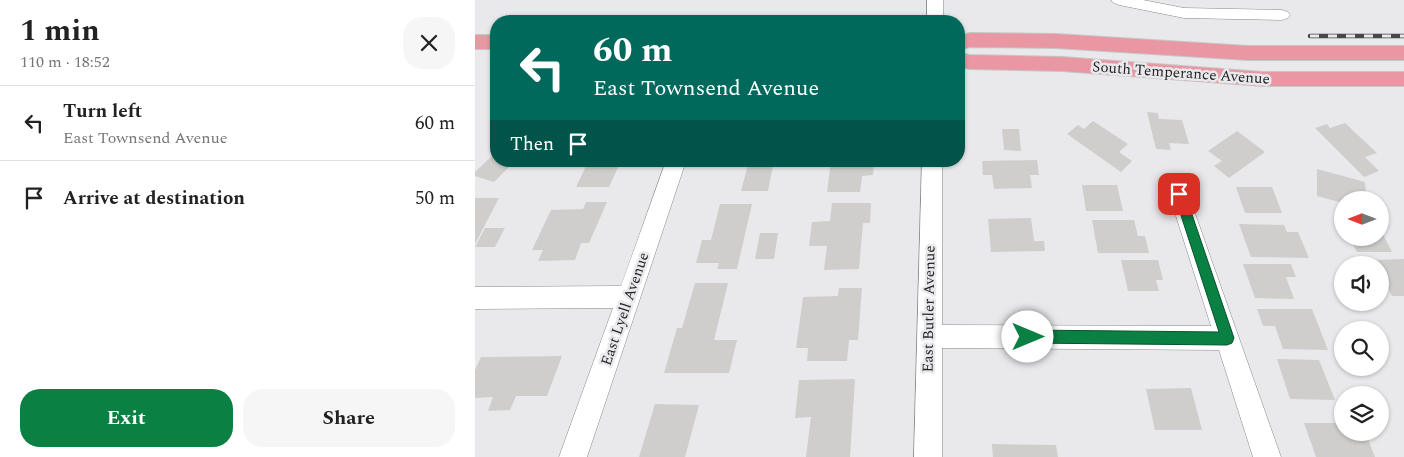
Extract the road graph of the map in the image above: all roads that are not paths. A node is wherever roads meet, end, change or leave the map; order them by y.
1 (935, 0) edge
2 (1119, 0) edge
3 (935, 15) edge
4 (1282, 15) dead end
5 (965, 41) edge
6 (475, 42) edge
7 (490, 42) edge
8 (1404, 53) edge
9 (965, 61) edge
10 (1404, 79) edge
11 (674, 167) edge
12 (932, 167) edge
13 (1179, 194) dead end
14 (630, 297) junction
15 (475, 298) edge
16 (929, 336) junction
17 (1227, 338) junction
18 (573, 457) edge
19 (928, 457) edge
20 (1267, 457) edge

1 - 3 street
2 - 4 street
5 - 8 main road, South Temperance Avenue
6 - 7 main road
9 - 10 main road, South Temperance Avenue
11 - 14 street, East Lyell Avenue
12 - 16 street, East Butler Avenue
13 - 17 street
14 - 15 street
14 - 18 street, East Lyell Avenue
16 - 17 street
16 - 19 street, East Butler Avenue
17 - 20 street

